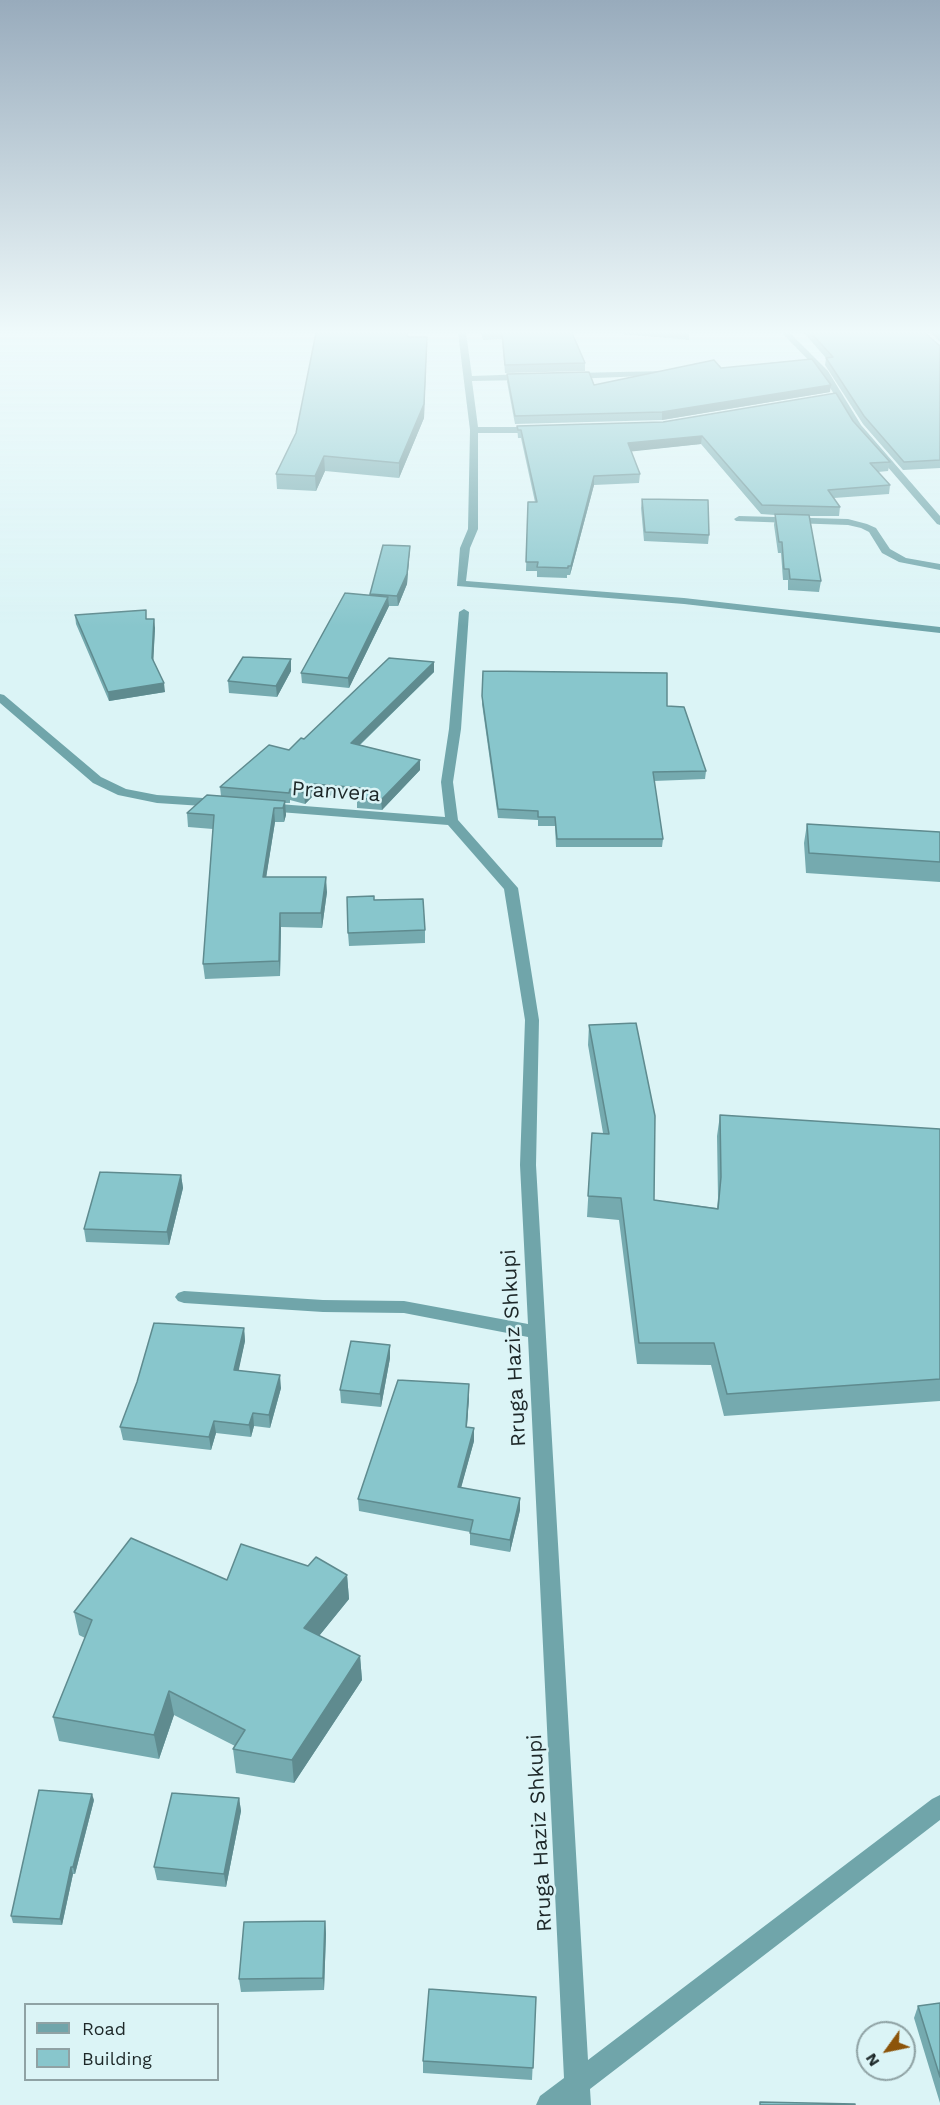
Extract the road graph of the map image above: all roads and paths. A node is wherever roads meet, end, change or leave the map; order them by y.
1 (474, 431) edge
2 (862, 431) edge
3 (739, 519) dead end
4 (940, 522) edge
5 (940, 567) edge
6 (464, 612) dead end
7 (940, 630) edge
8 (0, 698) edge
9 (227, 804) edge
10 (250, 806) edge
11 (452, 820) junction
12 (184, 1297) dead end
13 (537, 1332) junction
14 (940, 1806) edge
15 (577, 2094) edge
16 (549, 2105) edge

1 - 7 street
2 - 4 street
3 - 5 street
6 - 11 street
8 - 9 street
10 - 11 street, Pranvera
11 - 13 street, Rruga Haziz Shkupi
12 - 13 street
13 - 15 street, Rruga Haziz Shkupi
14 - 15 street
15 - 16 street

